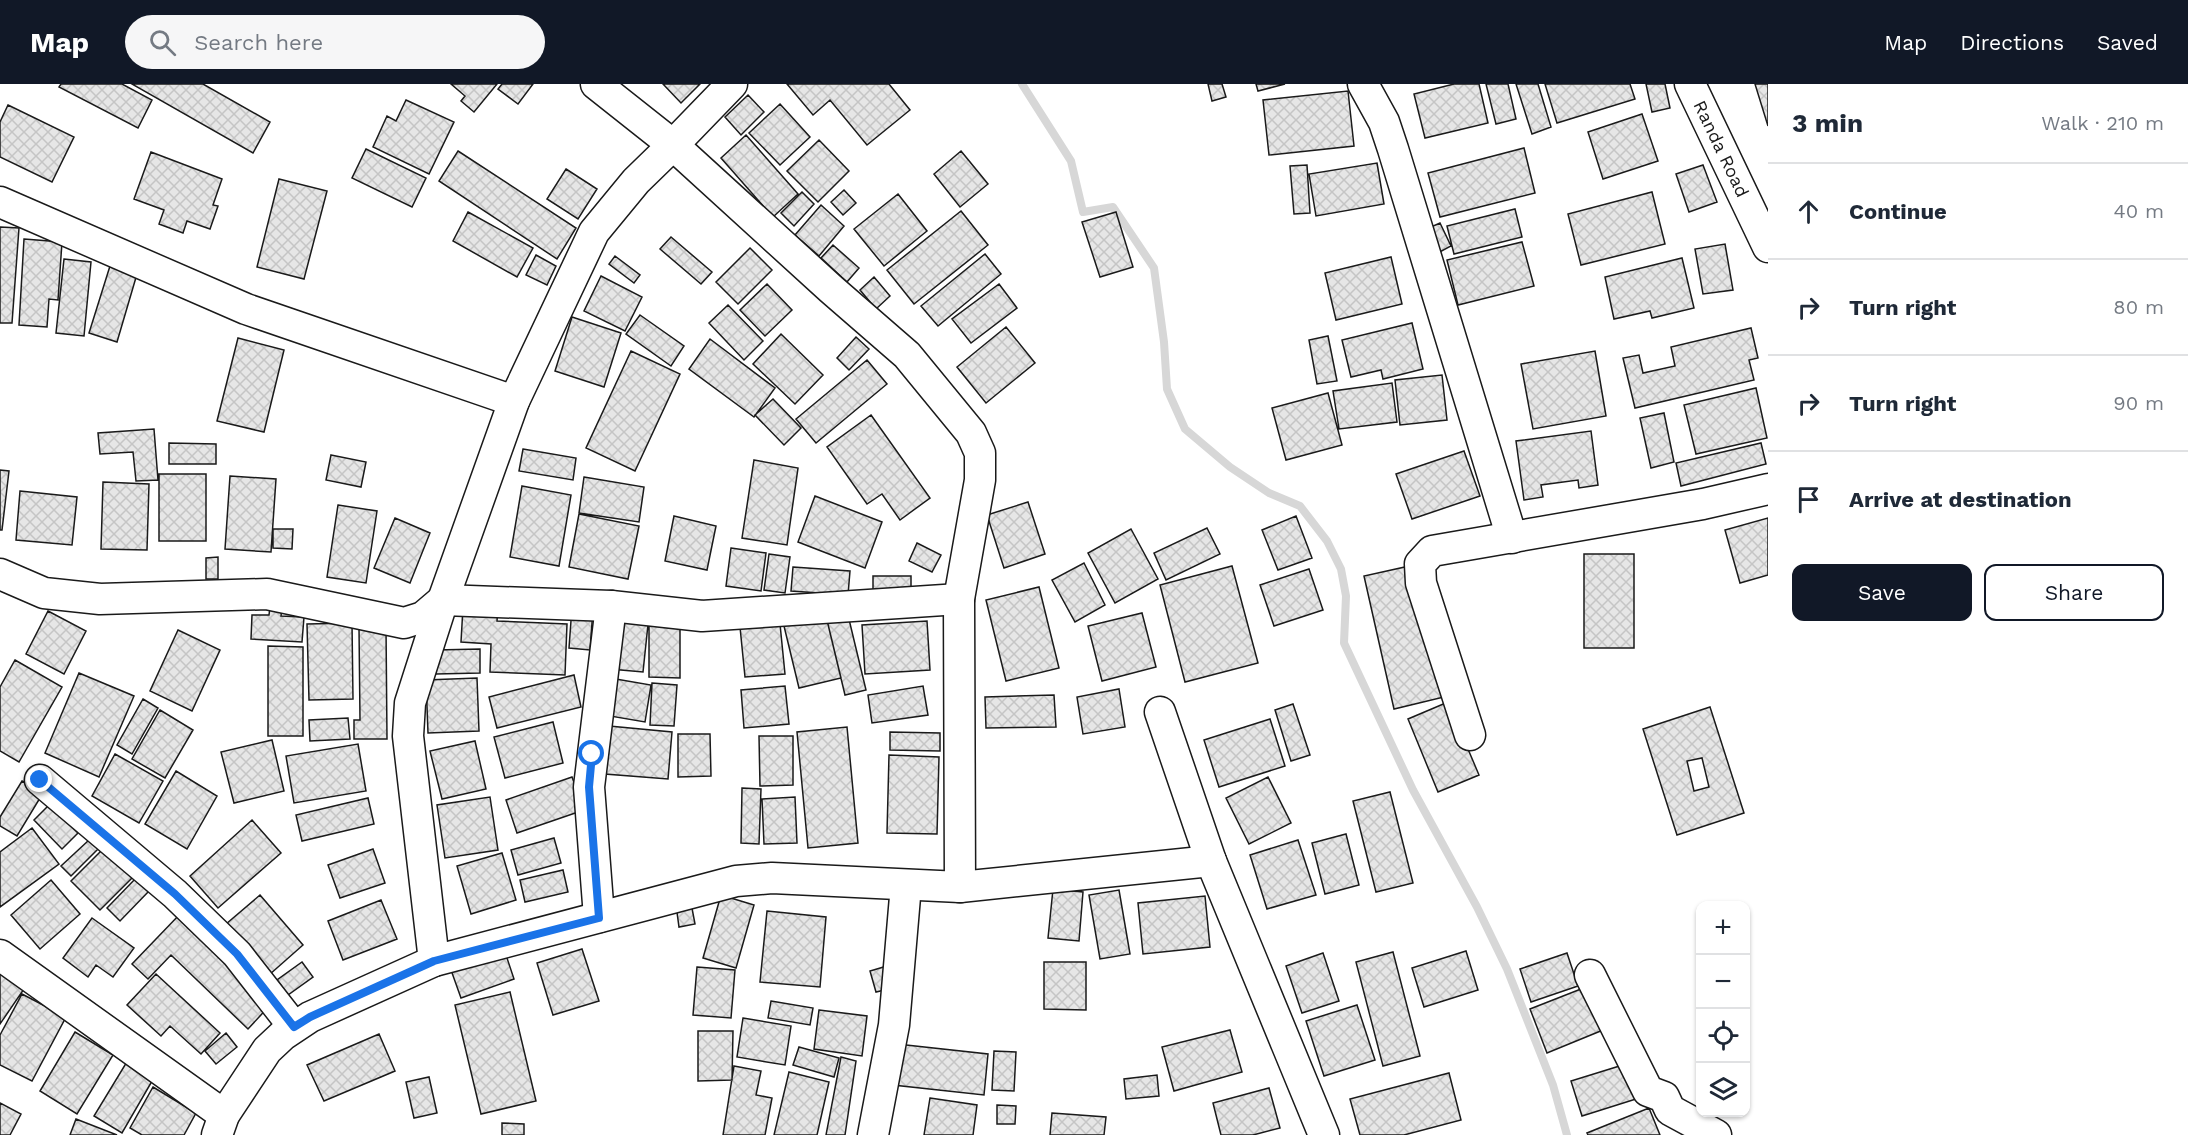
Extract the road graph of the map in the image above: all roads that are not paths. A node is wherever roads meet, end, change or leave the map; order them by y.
1 (596, 84) edge
2 (732, 84) edge
3 (1363, 84) edge
4 (1690, 84) edge
5 (673, 145) junction
6 (0, 202) edge
7 (1768, 247) edge
8 (514, 401) junction
9 (1768, 489) edge
10 (1512, 538) junction
11 (0, 574) edge
12 (959, 599) junction
13 (443, 600) junction
14 (611, 606) junction
15 (1160, 712) dead end
16 (1470, 735) dead end
17 (40, 780) dead end
18 (1211, 861) junction
19 (906, 885) junction
20 (960, 887) junction
21 (599, 918) junction
22 (0, 955) edge
23 (434, 961) junction
24 (1590, 975) dead end
25 (294, 1027) junction
26 (220, 1125) edge
27 (873, 1135) edge
28 (1324, 1135) edge
29 (1716, 1135) edge

1 - 5 street
2 - 5 street
3 - 10 street
4 - 7 street, Randa Road
5 - 8 street
5 - 12 street
6 - 8 street
8 - 13 street
9 - 10 street
10 - 16 street
11 - 13 street
12 - 14 street
12 - 20 street
13 - 14 street
13 - 23 street
14 - 21 street
15 - 18 street
17 - 25 street
18 - 20 street
18 - 28 street
19 - 20 street
19 - 21 street
19 - 27 street
21 - 23 street
22 - 26 street
23 - 25 street
24 - 29 street
25 - 26 street

